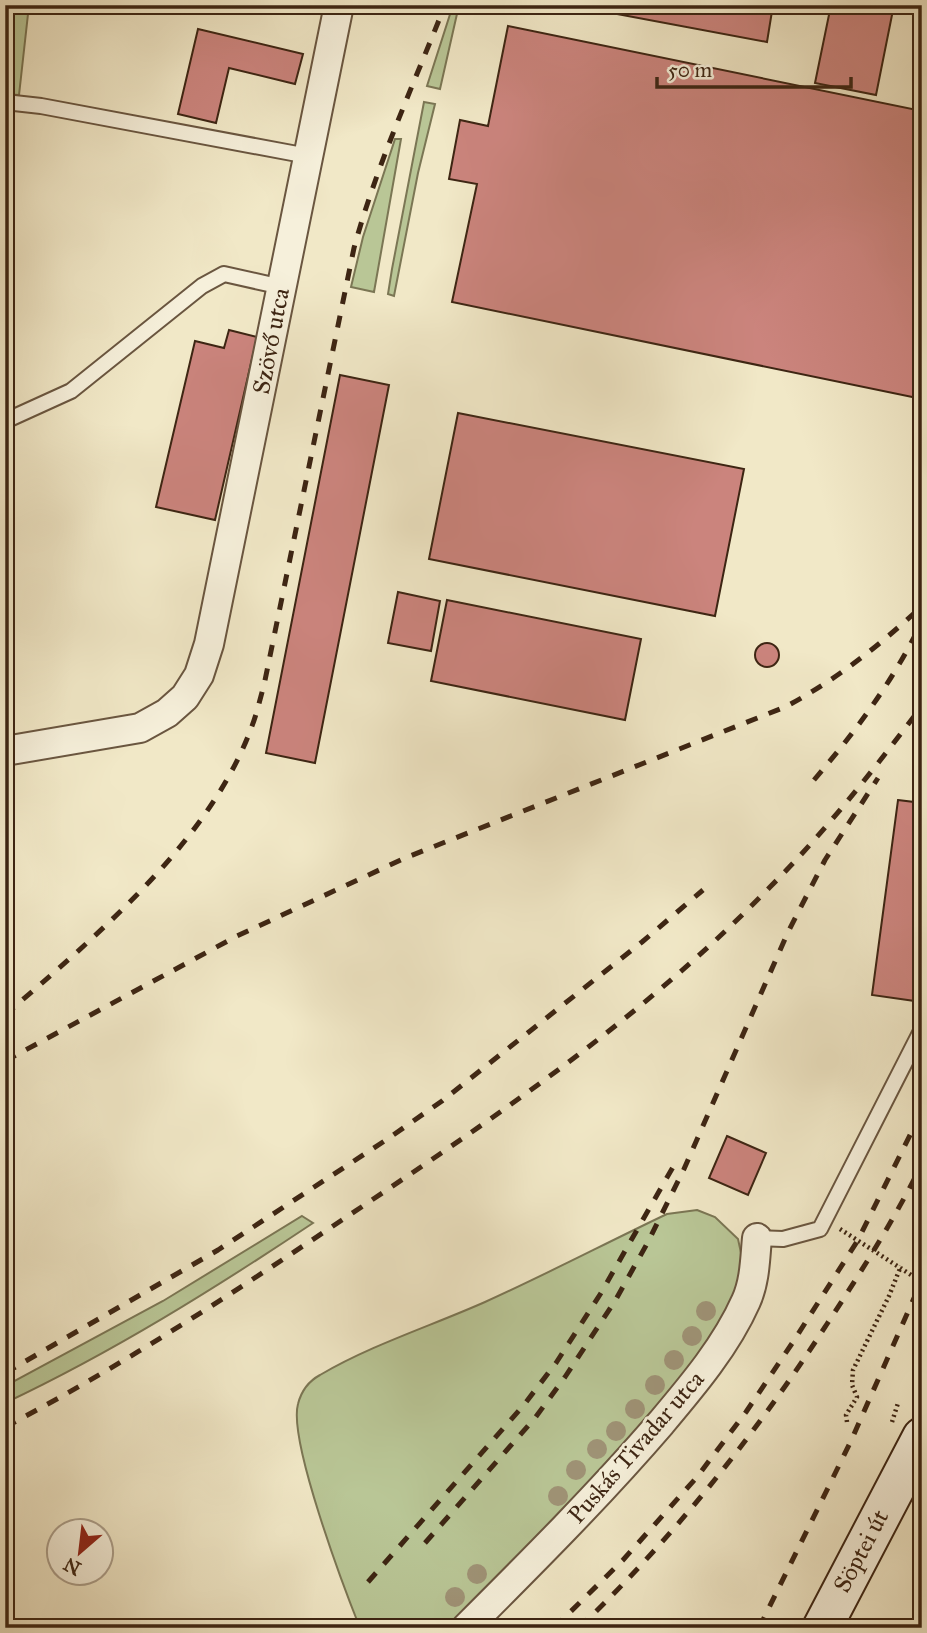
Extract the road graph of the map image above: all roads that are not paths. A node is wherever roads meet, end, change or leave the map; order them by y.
1 (339, 5) edge
2 (5, 102) edge
3 (308, 156) junction
4 (282, 287) junction
5 (5, 421) edge
6 (5, 751) edge
7 (922, 1029) edge
8 (757, 1238) joint
9 (922, 1437) edge
10 (466, 1628) edge
11 (822, 1628) edge

1 - 3 street, Szövő utca
2 - 3 lane
3 - 4 street, Szövő utca
4 - 5 lane
4 - 6 street, Szövő utca
7 - 8 lane
8 - 10 street, Puskás Tivadar utca
9 - 11 street, Söptei út

